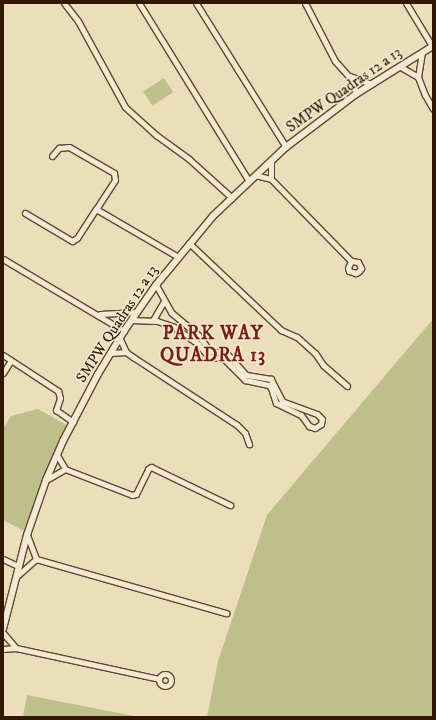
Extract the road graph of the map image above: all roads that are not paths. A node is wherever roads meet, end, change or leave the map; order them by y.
1 (64, 3) edge
2 (139, 3) edge
3 (196, 3) edge
4 (304, 3) edge
5 (406, 3) edge
6 (433, 46) edge
7 (422, 52) junction
8 (399, 66) junction
9 (349, 75) junction
10 (418, 77) junction
11 (371, 84) junction
12 (356, 94) junction
13 (433, 109) edge
14 (286, 147) junction
15 (52, 156) dead end
16 (271, 160) junction
17 (255, 175) junction
18 (272, 179) junction
19 (249, 182) junction
20 (232, 198) junction
21 (96, 210) junction
22 (25, 213) dead end
23 (189, 244) junction
24 (178, 257) junction
25 (3, 259) edge
26 (351, 261) dead end
27 (156, 285) junction
28 (164, 302) junction
29 (137, 312) junction
30 (97, 313) junction
31 (115, 314) junction
32 (122, 314) junction
33 (131, 320) junction
34 (152, 320) junction
35 (115, 326) junction
36 (124, 331) junction
37 (120, 339) junction
38 (126, 352) junction
39 (111, 353) junction
40 (3, 355) edge
41 (11, 360) junction
42 (3, 373) edge
43 (347, 386) dead end
44 (73, 422) junction
45 (249, 444) dead end
46 (57, 455) junction
47 (65, 469) junction
48 (46, 480) junction
49 (230, 505) dead end
50 (27, 535) junction
51 (3, 559) edge
52 (36, 559) junction
53 (18, 566) junction
54 (16, 577) junction
55 (226, 613) dead end
56 (3, 630) edge
57 (3, 633) edge
58 (16, 648) junction
59 (3, 649) edge
60 (159, 679) dead end

1 - 20 street
2 - 19 street
3 - 14 street
4 - 9 street
5 - 6 street
6 - 7 street, SMPW Quadras 12 a 13
7 - 8 street, SMPW Quadras 12 a 13
7 - 10 street
8 - 10 street
8 - 11 street, SMPW Quadras 12 a 13
9 - 11 street
9 - 12 street
10 - 13 street
11 - 12 street, SMPW Quadras 12 a 13
12 - 14 street, SMPW Quadras 12 a 13
14 - 16 street, SMPW Quadras 12 a 13
15 - 21 street
16 - 17 street, SMPW Quadras 12 a 13
16 - 18 street
17 - 18 street
17 - 19 street, SMPW Quadras 12 a 13
18 - 26 street
19 - 20 street, SMPW Quadras 12 a 13
20 - 23 street, SMPW Quadras 12 a 13
21 - 22 street
21 - 24 street
23 - 24 street, SMPW Quadras 12 a 13
23 - 43 street
24 - 27 street, SMPW Quadras 12 a 13
25 - 30 street
27 - 28 street
27 - 29 street, SMPW Quadras 12 a 13
28 - 34 street
28 - 34 street
29 - 32 street
29 - 33 street, SMPW Quadras 12 a 13
30 - 31 street
30 - 35 street
31 - 32 street
31 - 35 street
32 - 35 street
33 - 34 street
33 - 36 street, SMPW Quadras 12 a 13
35 - 36 street
36 - 37 street, SMPW Quadras 12 a 13
37 - 38 street
37 - 39 street, SMPW Quadras 12 a 13
38 - 39 street
38 - 45 street
39 - 44 street, SMPW Quadras 12 a 13
40 - 41 street
41 - 42 street
41 - 44 street
44 - 46 street, SMPW Quadras 12 a 13
46 - 47 street
46 - 48 street, SMPW Quadras 12 a 13
47 - 48 street
47 - 49 street
48 - 50 street, SMPW Quadras 12 a 13
50 - 52 street
50 - 53 street, SMPW Quadras 12 a 13
51 - 53 street
52 - 54 street
52 - 55 street
53 - 54 street, SMPW Quadras 12 a 13
54 - 56 street, SMPW Quadras 12 a 13
57 - 58 street
58 - 59 street
58 - 60 street

